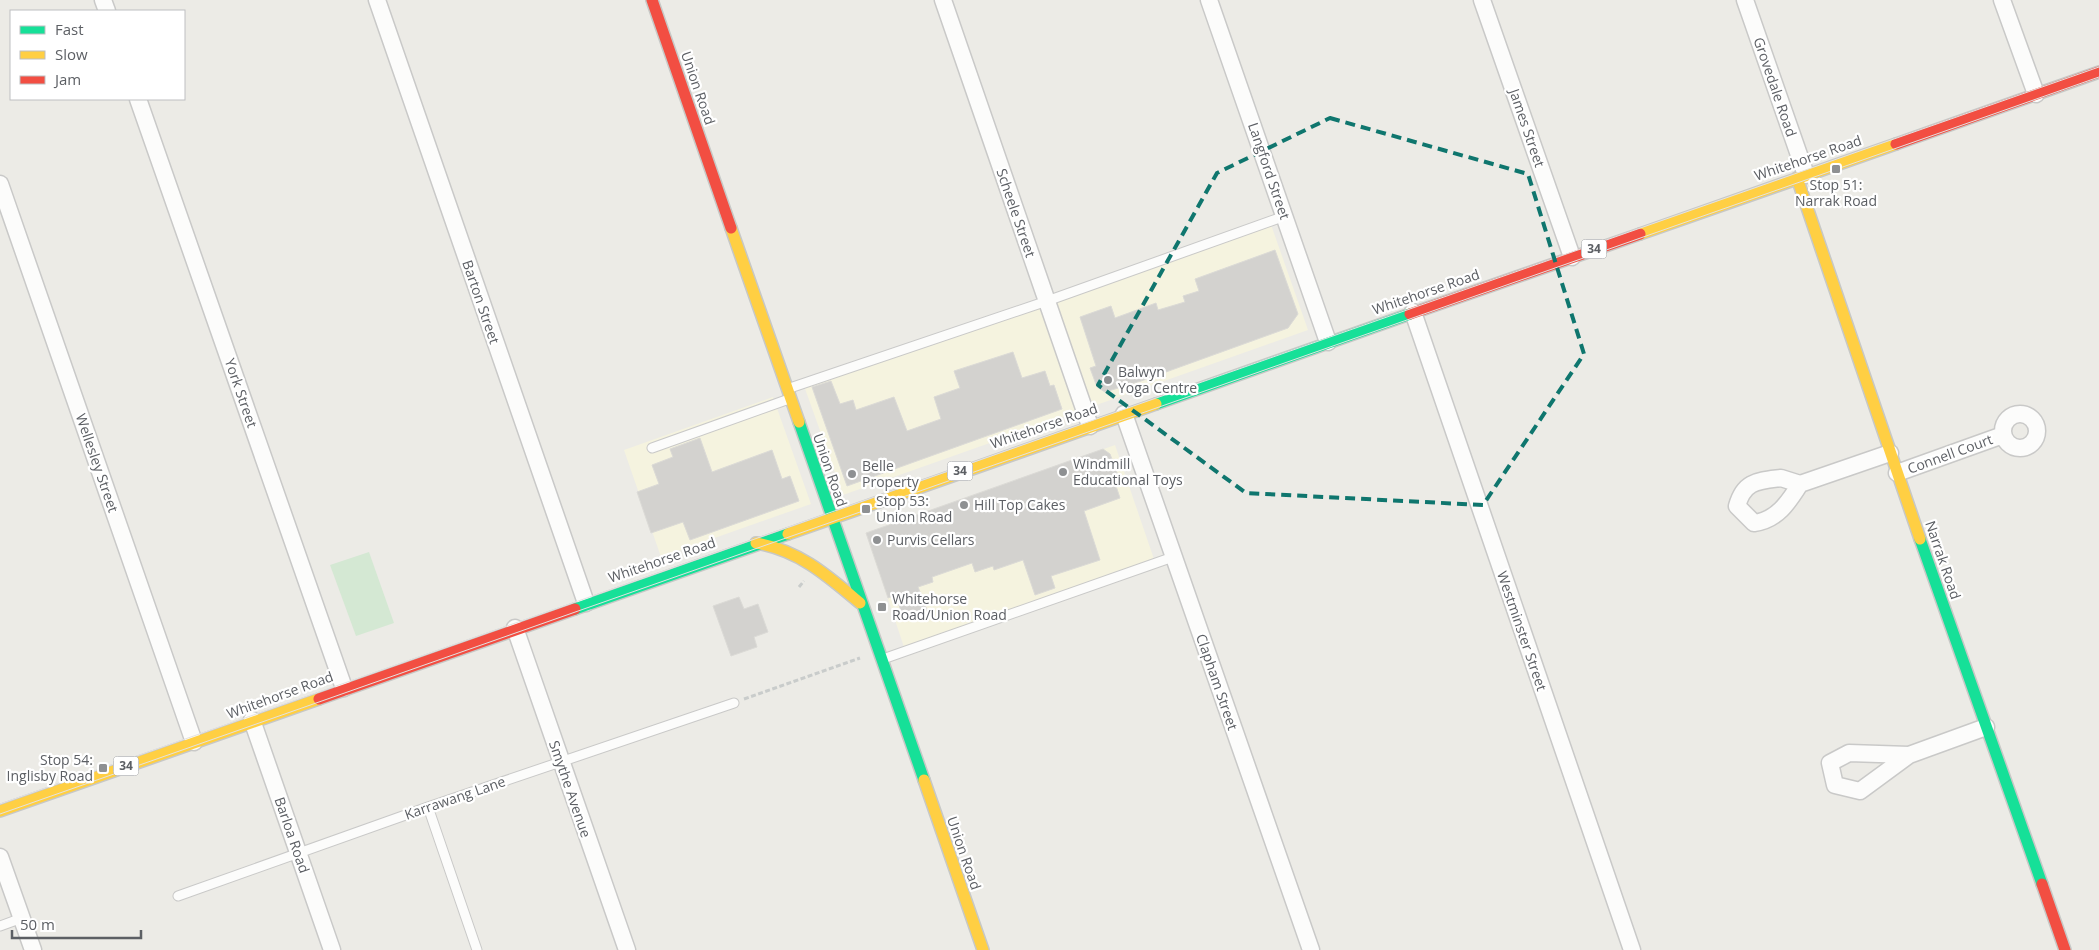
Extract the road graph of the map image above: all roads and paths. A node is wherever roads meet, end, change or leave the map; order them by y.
1 (377, 0) edge
2 (652, 0) edge
3 (943, 0) edge
4 (1209, 0) edge
5 (1482, 0) edge
6 (1745, 0) edge
7 (2002, 0) edge
8 (2099, 72) edge
9 (2036, 94) junction
10 (138, 100) edge
11 (1801, 176) junction
12 (0, 184) edge
13 (1285, 216) junction
14 (1572, 257) junction
15 (1047, 301) junction
16 (1413, 312) junction
17 (1328, 342) junction
18 (788, 394) junction
19 (1124, 414) junction
20 (1090, 426) junction
21 (2003, 435) dead end
22 (652, 448) dead end
23 (1890, 453) junction
24 (1897, 473) junction
25 (1800, 484) dead end
26 (831, 517) junction
27 (756, 543) junction
28 (1173, 557) junction
29 (586, 603) junction
30 (861, 604) junction
31 (515, 628) junction
32 (879, 656) junction
33 (344, 688) junction
34 (734, 703) joint
35 (252, 720) junction
36 (1986, 727) junction
37 (194, 742) junction
38 (1909, 755) dead end
39 (560, 761) junction
40 (428, 806) junction
41 (0, 811) edge
42 (298, 853) junction
43 (0, 858) edge
44 (178, 896) dead end
45 (22, 918) junction
46 (0, 926) edge
47 (33, 950) edge
48 (332, 950) edge
49 (477, 950) edge
50 (627, 950) edge
51 (983, 950) edge
52 (1311, 950) edge
53 (1632, 950) edge
54 (2065, 950) edge

1 - 29 street, Barton Street
2 - 18 main road, Union Road
3 - 15 street, Scheele Street
4 - 13 street, Langford Street
5 - 14 street, James Street
6 - 11 street, Grovedale Road
7 - 9 street
8 - 9 main road, Whitehorse Road / 34
9 - 11 main road, Whitehorse Road / 34
10 - 33 street, York Street
11 - 14 main road, Whitehorse Road / 34
11 - 23 main road, Narrak Road
12 - 37 street, Wellesley Street
13 - 15 lane
13 - 17 street, Langford Street
14 - 16 main road, Whitehorse Road / 34
15 - 18 lane
15 - 20 street, Scheele Street
16 - 17 main road, Whitehorse Road / 34
16 - 53 street, Westminster Street
17 - 19 main road, Whitehorse Road / 34
18 - 22 lane
18 - 26 main road, Union Road
19 - 20 main road, Whitehorse Road / 34
19 - 28 street, Clapham Street
20 - 26 main road, Whitehorse Road / 34
21 - 24 street, Connell Court
23 - 24 main road, Narrak Road
23 - 25 street
24 - 36 main road, Narrak Road
26 - 27 main road, Whitehorse Road / 34
26 - 30 main road, Union Road
27 - 29 main road, Whitehorse Road / 34
27 - 30 main road
28 - 32 lane
28 - 52 street, Clapham Street
29 - 31 main road, Whitehorse Road / 34
30 - 32 main road, Union Road
31 - 33 main road, Whitehorse Road / 34
31 - 39 street, Smythe Avenue
32 - 34 path
32 - 51 main road, Union Road
33 - 35 main road, Whitehorse Road / 34
34 - 39 lane, Karrawang Lane
35 - 37 main road, Whitehorse Road / 34
35 - 42 street, Barloa Road
36 - 38 street
36 - 54 main road, Narrak Road
37 - 41 main road, Whitehorse Road / 34
39 - 40 lane, Karrawang Lane
39 - 50 street, Smythe Avenue
40 - 42 lane, Karrawang Lane
40 - 49 lane
42 - 44 lane, Karrawang Lane
42 - 48 street, Barloa Road
43 - 45 street
45 - 46 lane
45 - 47 street

